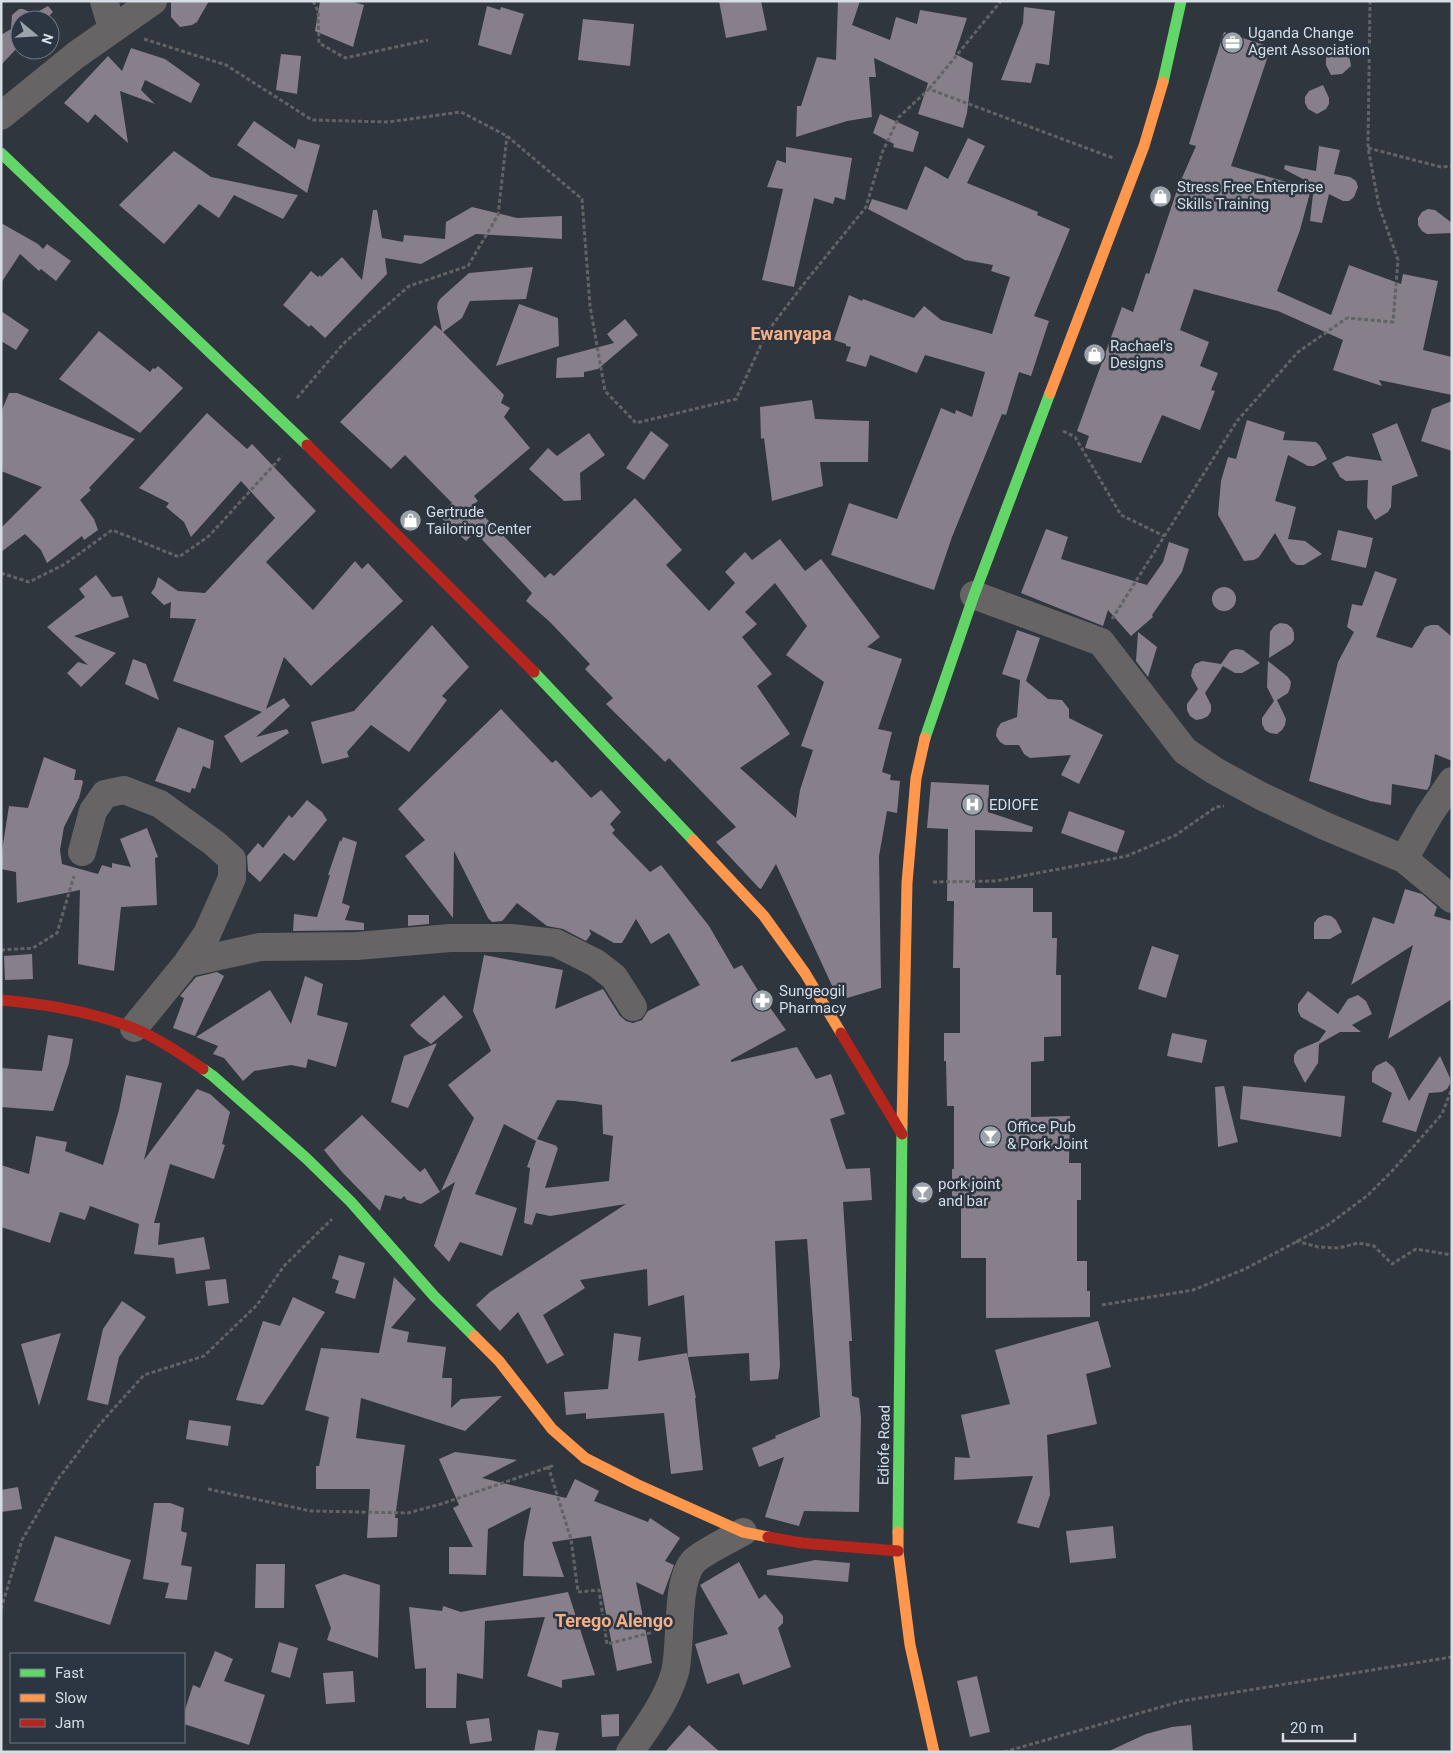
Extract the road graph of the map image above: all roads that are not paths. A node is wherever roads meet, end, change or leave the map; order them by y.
1 (104, 1) edge
2 (153, 1) edge
3 (1181, 1) edge
4 (112, 28) junction
5 (1, 116) edge
6 (1, 153) edge
7 (974, 595) junction
8 (1452, 781) edge
9 (82, 852) road end
10 (1404, 860) junction
11 (1452, 899) edge
12 (187, 963) junction
13 (1, 1000) edge
14 (633, 1007) dead end
15 (134, 1028) junction
16 (902, 1134) junction
17 (743, 1532) junction
18 (898, 1551) junction
19 (630, 1752) edge
20 (934, 1752) edge

1 - 4 street
2 - 4 street
3 - 7 street, Ediofe Road
4 - 5 street
6 - 16 street
7 - 10 street
7 - 16 street, Ediofe Road
8 - 10 street
9 - 12 street
10 - 11 street
12 - 14 street
12 - 15 street
13 - 15 street
15 - 17 street
16 - 18 street, Ediofe Road
17 - 18 street
17 - 19 street
18 - 20 street, Ediofe Road

